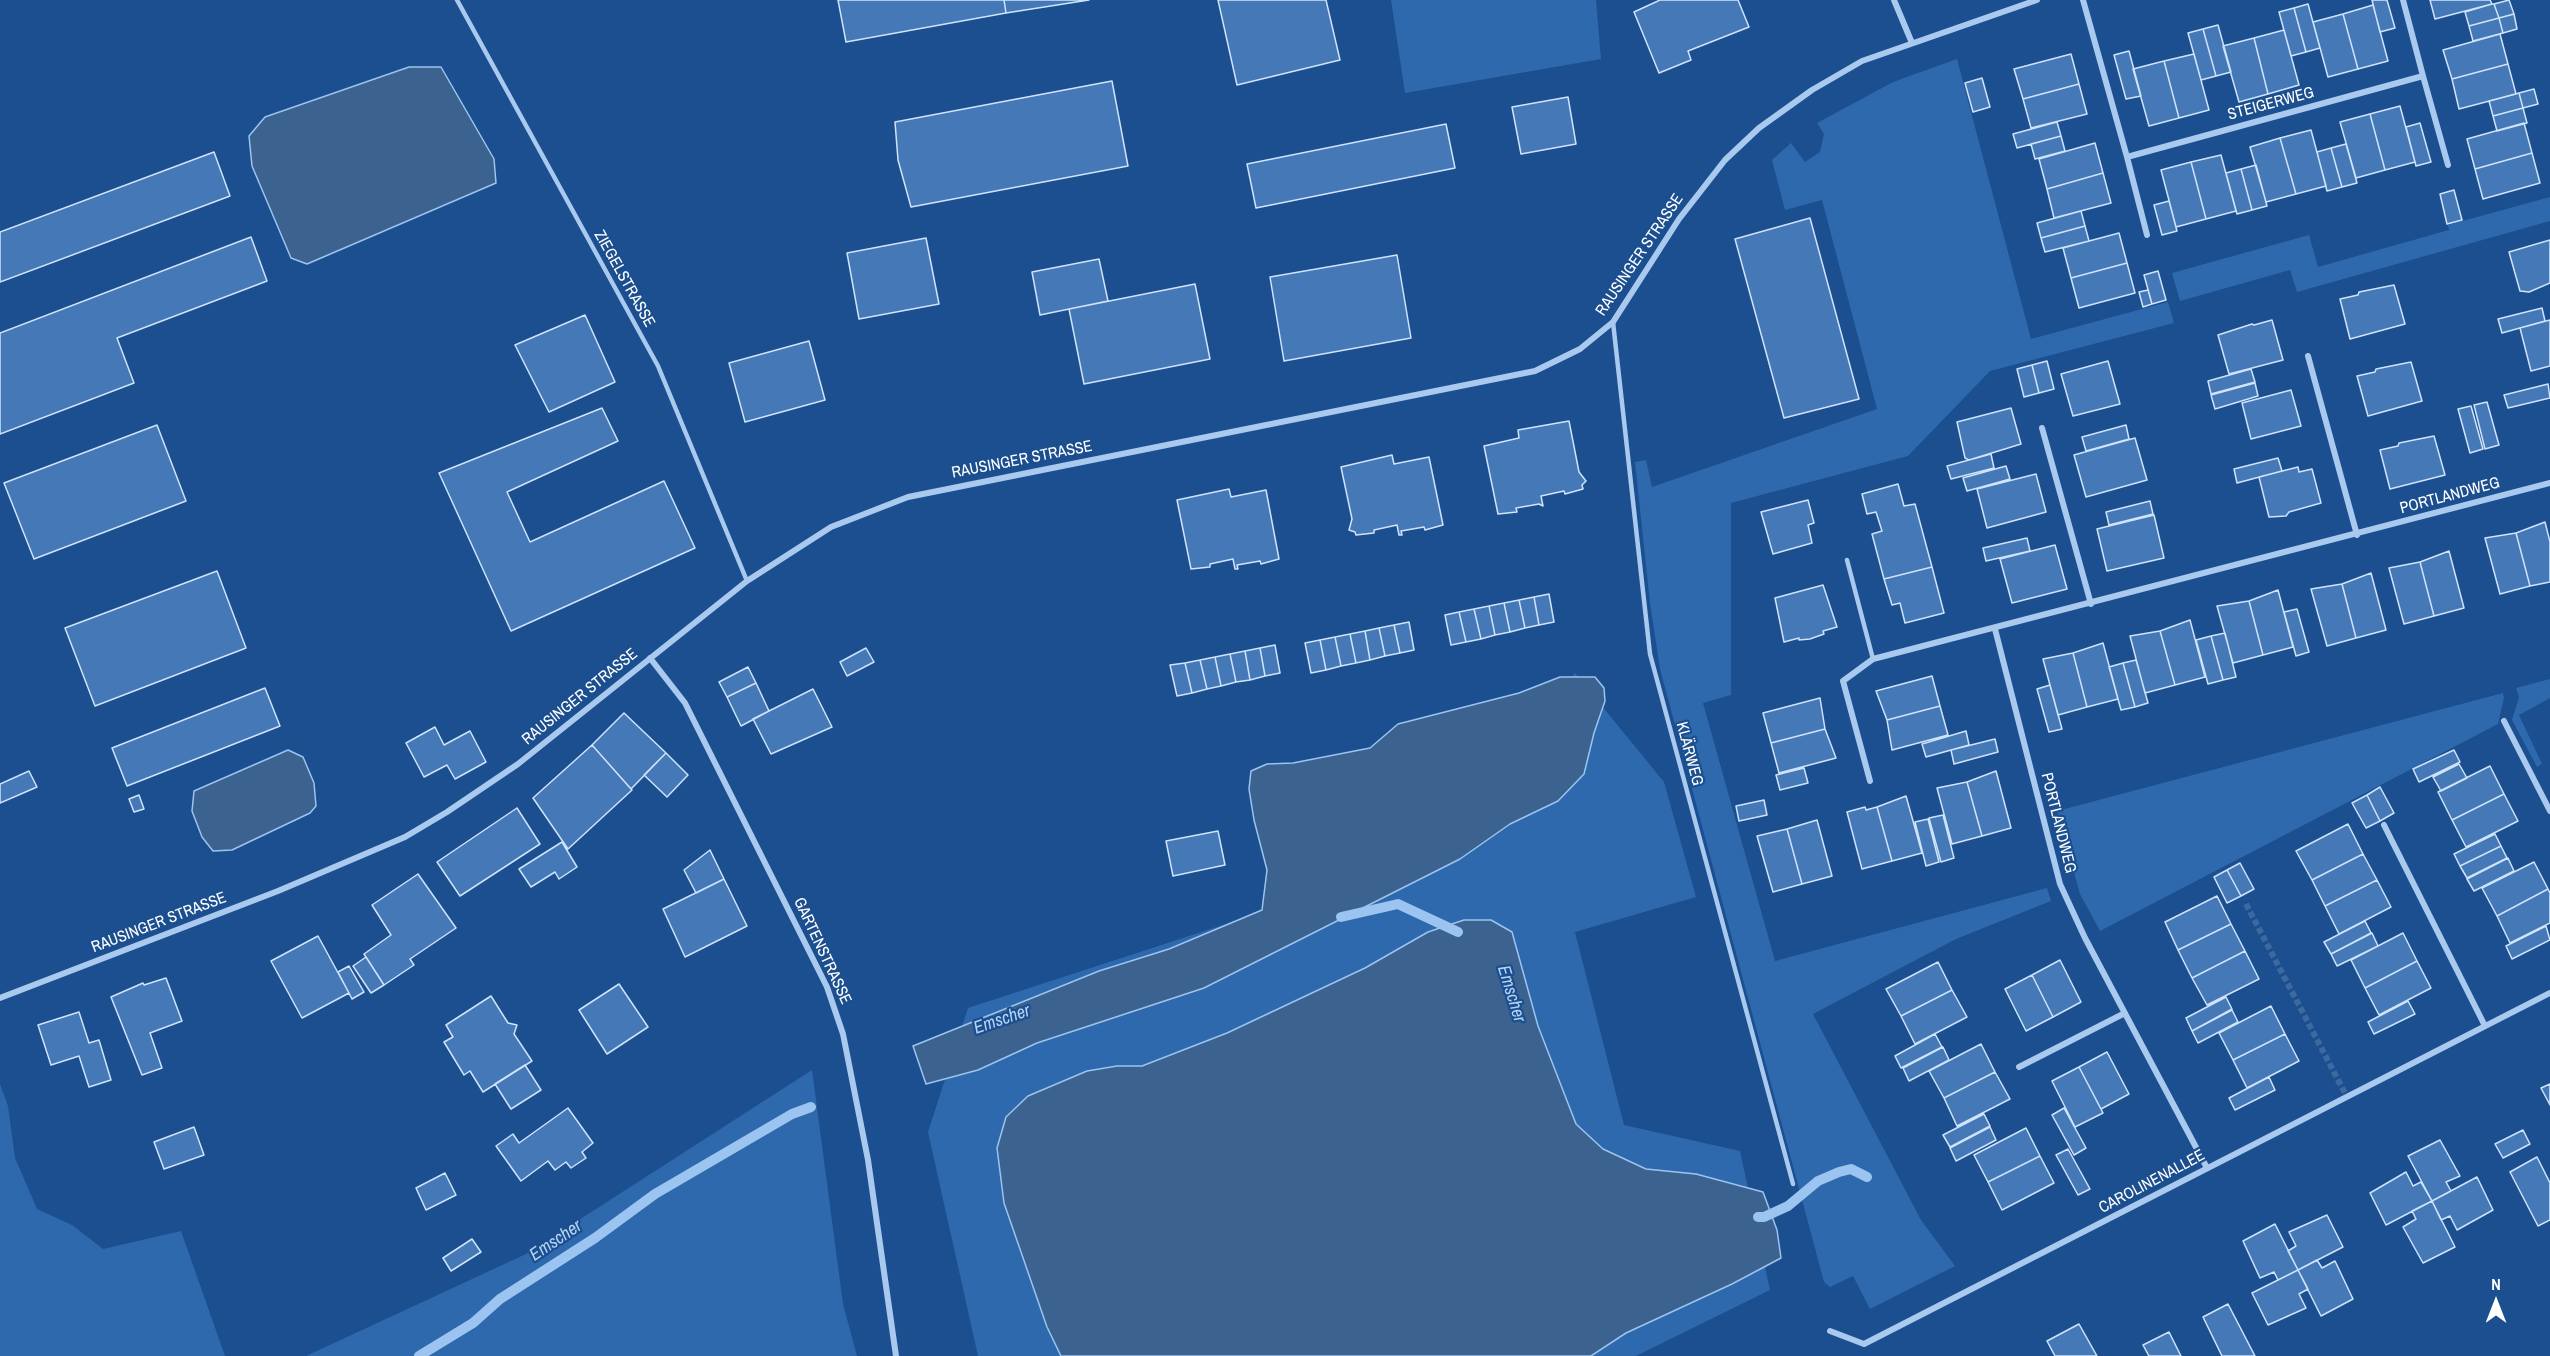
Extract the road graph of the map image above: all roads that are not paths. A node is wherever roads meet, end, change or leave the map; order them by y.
1 (457, 0) edge
2 (1893, 0) edge
3 (2037, 0) edge
4 (2083, 0) edge
5 (2403, 0) edge
6 (1912, 43) junction
7 (2423, 76) junction
8 (2127, 157) junction
9 (2448, 165) dead end
10 (2147, 235) dead end
11 (1613, 322) junction
12 (2308, 356) dead end
13 (2042, 428) dead end
14 (2550, 483) edge
15 (2357, 535) junction
16 (1847, 560) dead end
17 (747, 581) junction
18 (2091, 604) junction
19 (1995, 629) junction
20 (650, 658) junction
21 (1874, 659) junction
22 (2504, 721) dead end
23 (1870, 781) dead end
24 (2550, 811) edge
25 (2384, 825) dead end
26 (2550, 993) edge
27 (0, 998) edge
28 (2125, 1013) junction
29 (2485, 1026) junction
30 (2019, 1067) dead end
31 (2207, 1168) junction
32 (1793, 1184) dead end
33 (1830, 1330) dead end
34 (896, 1356) edge

1 - 17 lane, ZIEGELSTRASSE
2 - 6 street
3 - 6 street, RAUSINGER STRASSE
4 - 8 street
5 - 7 street
6 - 11 street, RAUSINGER STRASSE
7 - 8 street, STEIGERWEG
7 - 9 street
8 - 10 street
11 - 17 street, RAUSINGER STRASSE
11 - 32 lane, KLÄRWEG
12 - 15 street
13 - 18 street
14 - 15 street, PORTLANDWEG
15 - 18 street, PORTLANDWEG
16 - 21 lane
17 - 20 street, RAUSINGER STRASSE
18 - 19 street, PORTLANDWEG
19 - 21 street, PORTLANDWEG
19 - 28 street, PORTLANDWEG
20 - 27 street, RAUSINGER STRASSE
20 - 34 street, GARTENSTRASSE
21 - 23 street, PORTLANDWEG
22 - 24 street
25 - 29 street
26 - 29 street, CAROLINENALLEE
28 - 30 street
28 - 31 street, PORTLANDWEG
29 - 31 street, CAROLINENALLEE
31 - 33 street, CAROLINENALLEE

